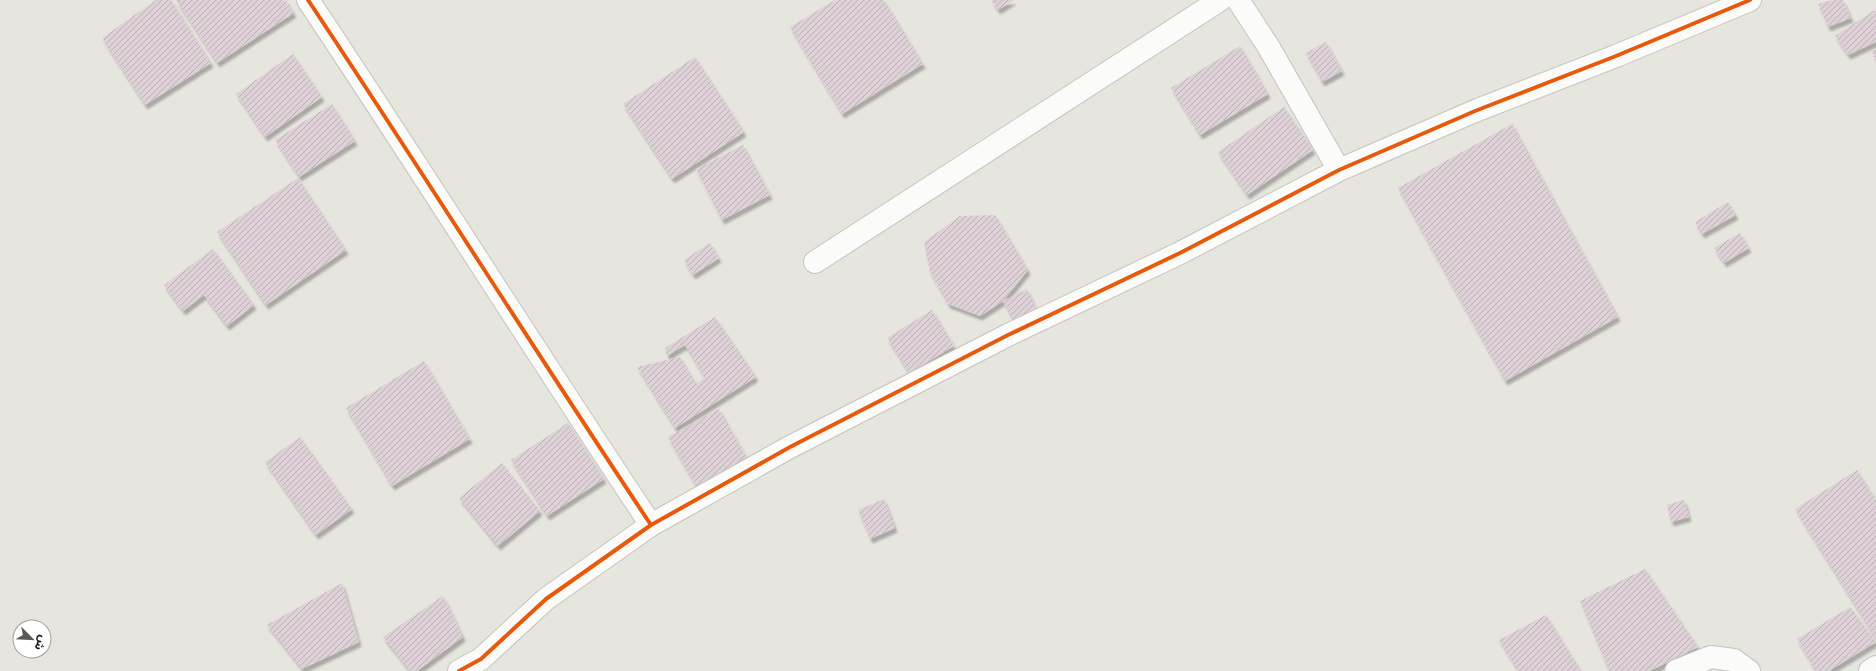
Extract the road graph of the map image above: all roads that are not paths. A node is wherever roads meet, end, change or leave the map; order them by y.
1 (308, 0) edge
2 (1220, 0) edge
3 (1238, 0) edge
4 (1750, 0) edge
5 (1338, 170) junction
6 (815, 262) dead end
7 (651, 525) junction
8 (1876, 668) edge
9 (459, 671) edge
10 (1676, 671) edge
11 (1749, 671) edge
12 (1870, 671) edge

1 - 7 street
2 - 6 street
3 - 5 street
4 - 5 street
5 - 7 street
7 - 9 street
8 - 12 street
10 - 11 street

